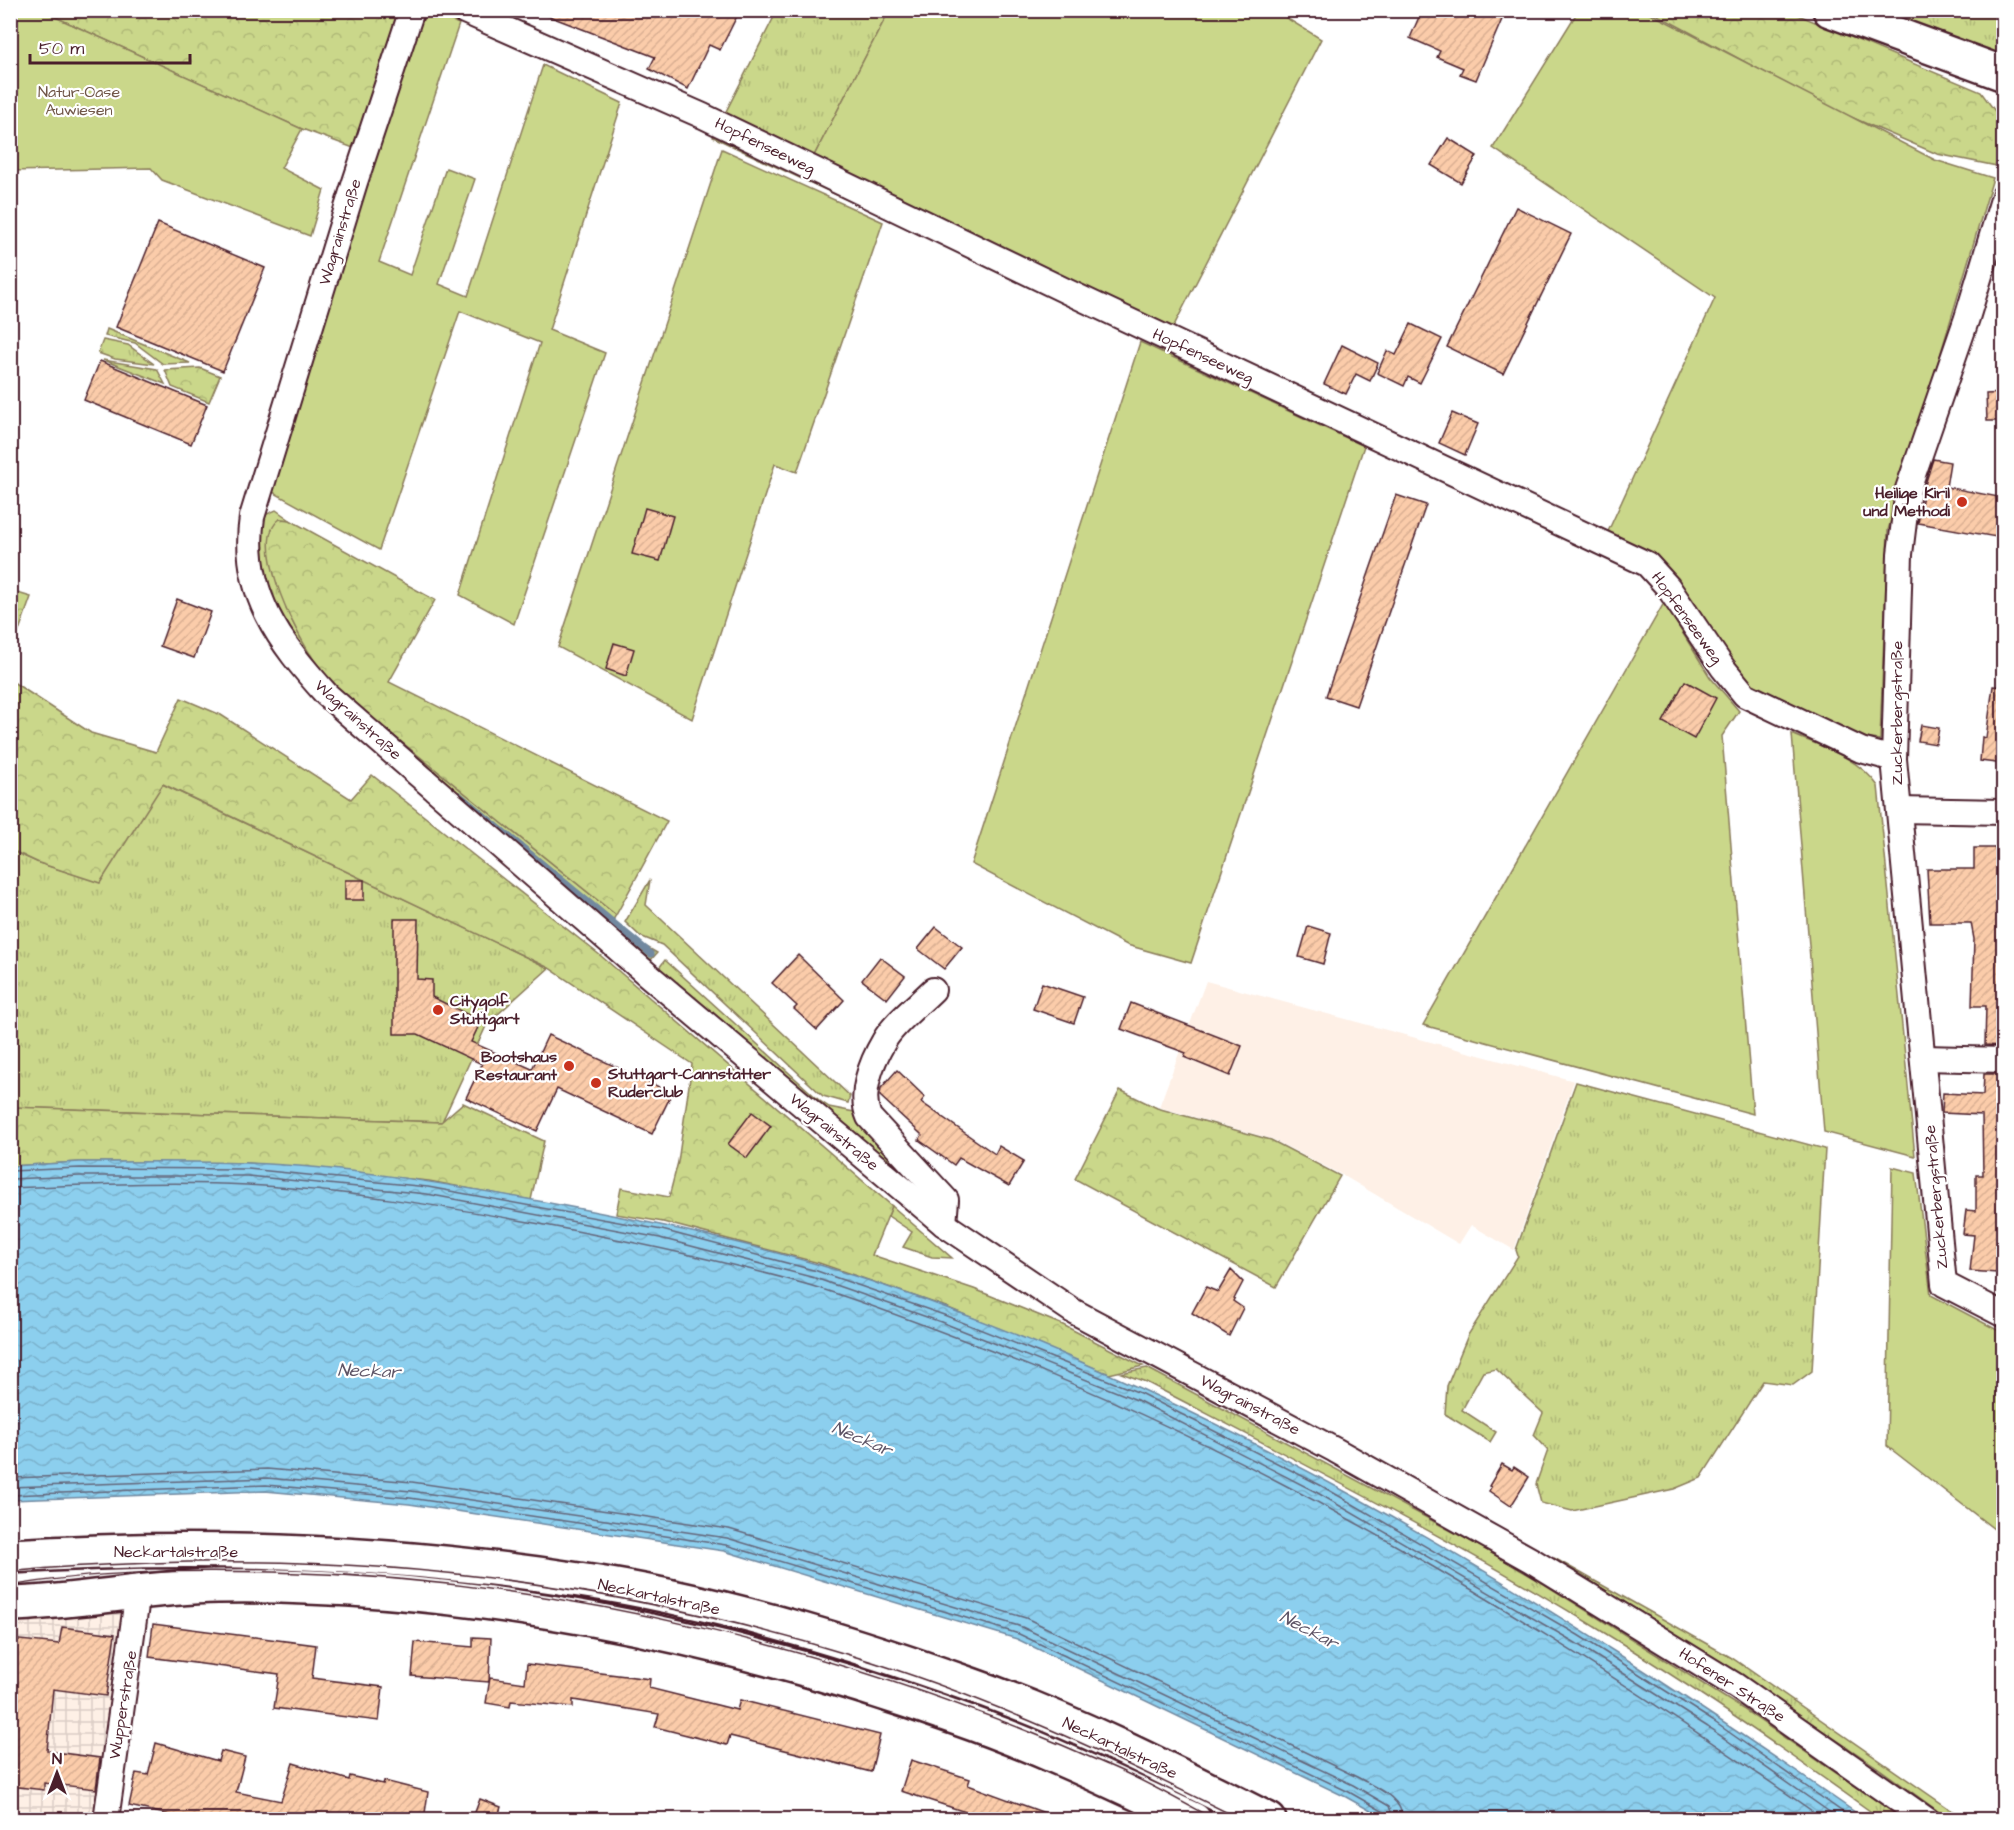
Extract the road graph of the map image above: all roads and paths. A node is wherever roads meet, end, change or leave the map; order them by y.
1 (412, 10) edge
2 (462, 10) edge
3 (1830, 10) edge
4 (2004, 74) edge
5 (2004, 196) edge
6 (1894, 759) junction
7 (1899, 810) junction
8 (2004, 812) edge
9 (933, 990) dead end
10 (1924, 1058) junction
11 (2004, 1060) edge
12 (944, 1224) junction
13 (2002, 1307) edge
14 (10, 1556) edge
15 (1531, 1560) joint
16 (138, 1591) junction
17 (10, 1604) edge
18 (106, 1820) edge
19 (1194, 1820) edge
20 (1269, 1820) edge
21 (1927, 1820) edge

1 - 12 street, Wagrainstraße
2 - 6 street, Hopfenseeweg
3 - 4 main road
5 - 6 street, Zuckerbergstraße
6 - 7 street, Zuckerbergstraße
7 - 8 street
7 - 10 street, Zuckerbergstraße
9 - 12 street, Wagrainstraße
10 - 11 street
10 - 13 street, Zuckerbergstraße
12 - 15 street, Wagrainstraße
14 - 20 main road, Neckartalstraße
15 - 21 street, Hofener Straße
16 - 17 main road, Neckartalstraße
16 - 18 street, Wupperstraße
16 - 19 main road, Neckartalstraße

